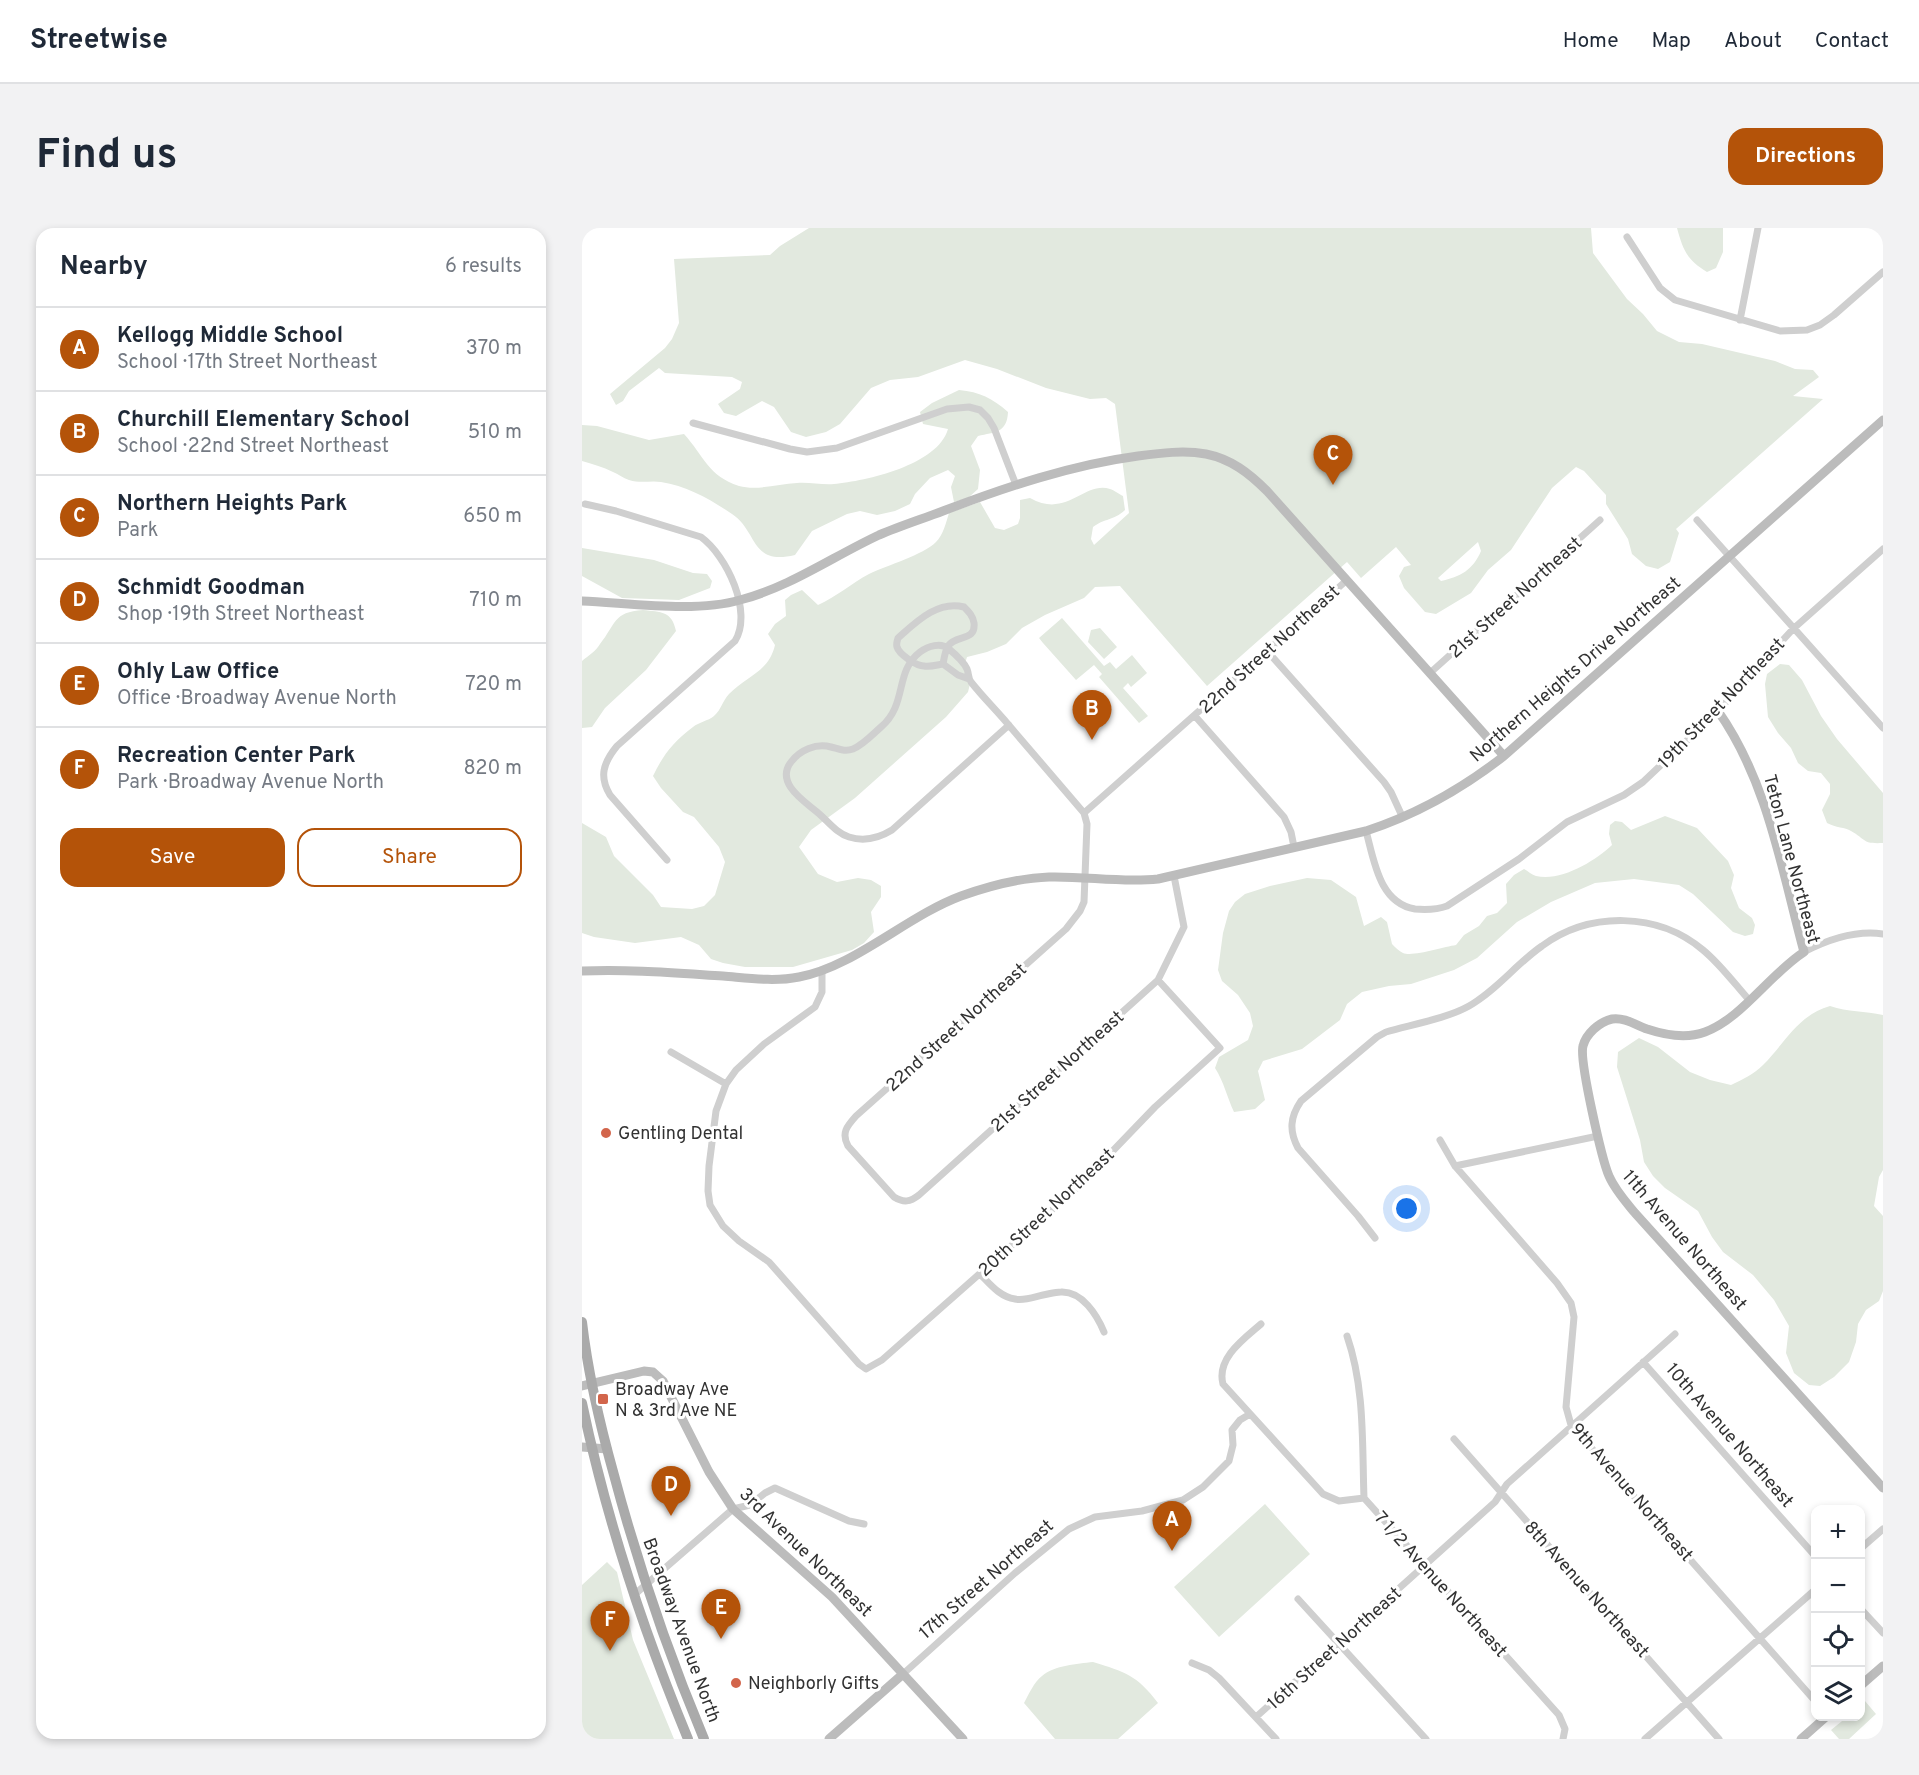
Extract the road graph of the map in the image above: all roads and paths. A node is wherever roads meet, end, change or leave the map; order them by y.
1 (1758, 228) edge
2 (1628, 237) dead end
3 (1883, 272) edge
4 (1740, 320) junction
5 (1883, 420) edge
6 (693, 423) dead end
7 (1016, 485) junction
8 (585, 504) dead end
9 (1600, 520) dead end
10 (1697, 520) dead end
11 (1883, 549) edge
12 (1729, 556) junction
13 (1347, 580) junction
14 (582, 601) edge
15 (738, 601) junction
16 (1793, 629) junction
17 (947, 647) junction
18 (1268, 651) junction
19 (912, 660) junction
20 (943, 664) junction
21 (1430, 673) junction
22 (969, 679) junction
23 (1718, 711) junction
24 (1195, 716) junction
25 (1009, 725) junction
26 (1883, 728) edge
27 (1504, 756) junction
28 (1084, 813) junction
29 (1402, 816) junction
30 (1366, 831) junction
31 (1294, 847) junction
32 (667, 860) dead end
33 (1174, 876) junction
34 (1086, 878) junction
35 (1883, 934) edge
36 (1804, 952) junction
37 (582, 970) edge
38 (822, 971) junction
39 (1158, 980) junction
40 (1749, 1000) junction
41 (671, 1052) dead end
42 (726, 1084) junction
43 (1598, 1136) junction
44 (1440, 1140) dead end
45 (1455, 1166) junction
46 (871, 1172) joint
47 (1375, 1238) dead end
48 (980, 1274) junction
49 (582, 1322) edge
50 (1261, 1324) dead end
51 (1104, 1332) dead end
52 (1675, 1334) dead end
53 (1347, 1336) dead end
54 (1643, 1362) junction
55 (587, 1385) edge
56 (582, 1403) edge
57 (1250, 1414) junction
58 (1571, 1425) junction
59 (1454, 1439) dead end
60 (587, 1448) edge
61 (607, 1449) junction
62 (1883, 1488) edge
63 (1501, 1492) junction
64 (1364, 1498) junction
65 (733, 1509) junction
66 (864, 1524) dead end
67 (1883, 1529) edge
68 (1865, 1545) edge
69 (1811, 1552) edge
70 (1424, 1567) junction
71 (645, 1586) junction
72 (1811, 1592) edge
73 (634, 1595) junction
74 (1298, 1599) dead end
75 (1865, 1613) edge
76 (1883, 1633) edge
77 (1759, 1638) junction
78 (1338, 1643) junction
79 (1192, 1663) dead end
80 (1883, 1666) edge
81 (903, 1674) junction
82 (1865, 1682) edge
83 (1811, 1697) edge
84 (1687, 1702) junction
85 (1256, 1717) junction
86 (1821, 1721) edge
87 (688, 1739) edge
88 (704, 1739) edge
89 (829, 1739) edge
90 (963, 1739) edge
91 (1276, 1739) edge
92 (1426, 1739) edge
93 (1563, 1739) edge
94 (1645, 1739) edge
95 (1719, 1739) edge
96 (1801, 1739) edge

1 - 4 street
2 - 4 street
3 - 4 street
5 - 12 street, Northern Heights Drive Northeast
6 - 7 street
7 - 13 street
7 - 15 street
8 - 15 street
9 - 21 street, 21st Street Northeast
10 - 12 street
11 - 16 street, 19th Street Northeast
12 - 16 street
12 - 27 street, Northern Heights Drive Northeast
13 - 18 street, 22nd Street Northeast
13 - 21 street
14 - 15 street
15 - 32 street
16 - 23 street, 19th Street Northeast
16 - 26 street
17 - 19 street
17 - 19 street
17 - 20 street
17 - 22 street
18 - 24 street, 22nd Street Northeast
18 - 29 street
19 - 20 street
19 - 25 street
20 - 22 street
21 - 27 street
22 - 25 street
23 - 30 street, 19th Street Northeast
23 - 36 street, Teton Lane Northeast
24 - 28 street, 22nd Street Northeast
24 - 31 street
25 - 28 street
27 - 29 street, Northern Heights Drive Northeast
28 - 34 street
29 - 30 street, Northern Heights Drive Northeast
30 - 31 street, Northern Heights Drive Northeast
31 - 33 street, Northern Heights Drive Northeast
33 - 34 street, Northern Heights Drive Northeast
33 - 39 street, 21st Street Northeast
34 - 38 street, Northern Heights Drive Northeast
34 - 46 street, 22nd Street Northeast
35 - 36 street
36 - 40 street, Teton Lane Northeast
37 - 38 street, Northern Heights Drive Northeast
38 - 42 street
39 - 46 street, 21st Street Northeast
39 - 48 street, 20th Street Northeast
40 - 43 street, 11th Avenue Northeast
40 - 47 street
41 - 42 street
42 - 48 street, 20th Street Northeast
43 - 45 street
43 - 62 street, 11th Avenue Northeast
44 - 45 street, 9th Avenue Northeast
45 - 58 street, 9th Avenue Northeast
48 - 51 street
49 - 55 main road, Broadway Avenue North
50 - 57 street, 7 1/2 Avenue Northeast
52 - 54 street, 16th Street Northeast
53 - 64 street
54 - 58 street, 16th Street Northeast
54 - 69 street, 10th Avenue Northeast
55 - 61 main road, Broadway Avenue North
55 - 65 street, 3rd Avenue Northeast
56 - 60 main road, Broadway Avenue North
57 - 64 street, 7 1/2 Avenue Northeast
57 - 81 street, 17th Street Northeast
58 - 63 street, 16th Street Northeast
58 - 77 street, 9th Avenue Northeast
59 - 63 street, 8th Avenue Northeast
60 - 61 street
60 - 73 main road, Broadway Avenue North
61 - 71 main road, Broadway Avenue North
63 - 70 street, 16th Street Northeast
63 - 84 street, 8th Avenue Northeast
64 - 70 street, 7 1/2 Avenue Northeast
65 - 66 street
65 - 71 street
65 - 81 street, 3rd Avenue Northeast
67 - 68 street
70 - 78 street, 16th Street Northeast
70 - 93 street, 7 1/2 Avenue Northeast
71 - 73 street
71 - 88 main road, Broadway Avenue North
72 - 77 street
73 - 87 main road, Broadway Avenue North
74 - 78 street
75 - 76 street
77 - 83 street, 9th Avenue Northeast
77 - 84 street
78 - 85 street, 16th Street Northeast
78 - 92 street
79 - 85 street
80 - 82 street
81 - 89 street, 17th Street Northeast
81 - 90 street, 3rd Avenue Northeast
84 - 94 street
84 - 95 street, 8th Avenue Northeast
85 - 91 street
86 - 96 street

